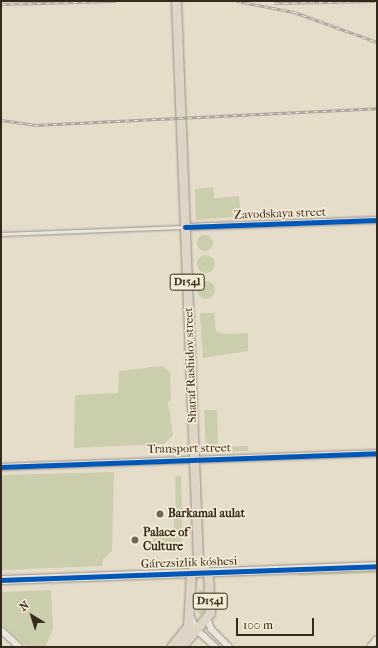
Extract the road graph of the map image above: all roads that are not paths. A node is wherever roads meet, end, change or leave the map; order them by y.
1 (176, 1) edge
2 (377, 220) edge
3 (185, 227) junction
4 (1, 234) edge
5 (377, 453) edge
6 (194, 458) junction
7 (1, 467) edge
8 (198, 562) junction
9 (377, 566) edge
10 (191, 573) junction
11 (208, 573) junction
12 (1, 580) edge
13 (207, 618) junction
14 (1, 630) edge
15 (191, 633) junction
16 (377, 639) edge
17 (19, 647) edge
18 (171, 647) edge
19 (181, 647) edge
20 (215, 647) edge
21 (229, 647) edge
22 (370, 647) edge

1 - 3 main road, Sharaf Rashidov street / D154l
2 - 3 street, Zavodskaya street
3 - 4 lane
3 - 6 main road, Sharaf Rashidov street / D154l
5 - 6 street, Transport street
6 - 7 street, Transport street
6 - 8 main road, Sharaf Rashidov street / D154l
8 - 10 main road
8 - 11 main road
9 - 11 street, Gárezsizlik kóshesi
10 - 11 street, Gárezsizlik kóshesi
10 - 12 street, Gárezsizlik kóshesi
10 - 15 main road, D154l
11 - 13 main road, D154l
13 - 15 main road, D154l
13 - 21 street
14 - 17 street
15 - 18 main road, D154l
15 - 19 main road, D154l
15 - 20 street
16 - 22 street

